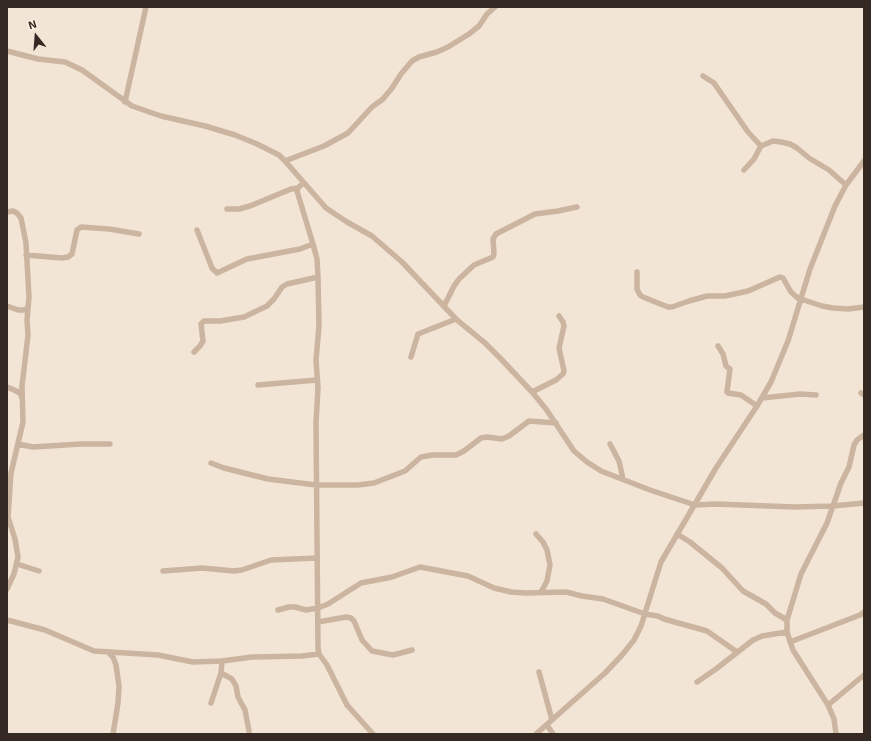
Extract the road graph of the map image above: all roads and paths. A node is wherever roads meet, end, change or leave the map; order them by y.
1 (146, 7) edge
2 (495, 7) edge
3 (7, 50) edge
4 (703, 76) dead end
5 (125, 102) junction
6 (761, 146) junction
7 (285, 161) junction
8 (864, 161) edge
9 (744, 170) dead end
10 (303, 183) junction
11 (846, 185) junction
12 (298, 188) junction
13 (577, 207) dead end
14 (227, 210) dead end
15 (7, 212) edge
16 (197, 230) dead end
17 (139, 234) dead end
18 (313, 244) junction
19 (26, 255) junction
20 (637, 272) dead end
21 (318, 277) junction
22 (801, 300) junction
23 (7, 306) edge
24 (444, 306) junction
25 (864, 307) edge
26 (28, 308) junction
27 (559, 316) dead end
28 (456, 319) junction
29 (718, 346) dead end
30 (194, 352) dead end
31 (411, 357) dead end
32 (317, 380) junction
33 (258, 385) dead end
34 (7, 387) edge
35 (532, 392) junction
36 (816, 395) dead end
37 (762, 398) junction
38 (23, 400) junction
39 (757, 406) junction
40 (556, 423) junction
41 (864, 435) edge
42 (18, 444) junction
43 (110, 444) dead end
44 (610, 444) dead end
45 (211, 463) dead end
46 (623, 479) junction
47 (316, 485) junction
48 (864, 503) edge
49 (695, 505) junction
50 (833, 506) junction
51 (536, 534) dead end
52 (677, 534) junction
53 (317, 558) junction
54 (17, 564) junction
55 (39, 571) dead end
56 (163, 571) dead end
57 (7, 589) edge
58 (541, 592) junction
59 (318, 608) junction
60 (278, 610) dead end
61 (864, 612) edge
62 (645, 614) junction
63 (7, 620) edge
64 (787, 620) junction
65 (318, 622) junction
66 (787, 632) junction
67 (790, 642) junction
68 (412, 650) dead end
69 (108, 652) junction
70 (737, 652) junction
71 (319, 654) junction
72 (222, 661) junction
73 (539, 672) dead end
74 (221, 673) junction
75 (864, 675) edge
76 (697, 682) dead end
77 (211, 703) dead end
78 (828, 705) junction
79 (552, 720) junction
80 (547, 725) junction
81 (250, 731) dead end
82 (113, 734) edge
83 (373, 734) edge
84 (536, 734) edge
85 (553, 734) edge
86 (836, 734) edge

1 - 5 street
2 - 7 street
3 - 5 street
4 - 6 street
5 - 7 street
6 - 9 street
6 - 11 street
7 - 10 street
8 - 11 street
10 - 12 street
10 - 24 street
11 - 22 street
12 - 14 street
12 - 18 street
13 - 24 street
15 - 19 street
16 - 18 street
17 - 19 street
18 - 21 street
19 - 26 street
20 - 22 street
21 - 30 street
21 - 32 street
22 - 25 street
22 - 37 street
23 - 26 street
24 - 28 street
26 - 38 street
27 - 35 street
28 - 31 street
28 - 35 street
29 - 39 street
32 - 33 street
32 - 47 street
34 - 38 street
35 - 40 street
36 - 37 street
37 - 39 street
38 - 42 street
39 - 49 street
40 - 46 street
40 - 47 street
41 - 50 street
42 - 43 street
42 - 54 street
44 - 46 street
45 - 47 street
46 - 49 street
47 - 53 street
48 - 50 street
49 - 50 street
49 - 52 street
50 - 64 street
51 - 58 street
52 - 62 street
52 - 64 street
53 - 56 street
53 - 59 street
54 - 55 street
54 - 57 street
58 - 59 street
58 - 62 street
59 - 60 street
59 - 65 street
61 - 67 street
62 - 70 street
62 - 79 street
63 - 69 street
64 - 66 street
65 - 68 street
65 - 71 street
66 - 67 street
66 - 70 street
67 - 78 street
69 - 72 street
69 - 82 street
70 - 76 street
71 - 72 street
71 - 83 street
72 - 74 street
73 - 79 street
74 - 77 street
74 - 81 street
75 - 78 street
78 - 86 street
79 - 80 street
80 - 84 street
80 - 85 street

